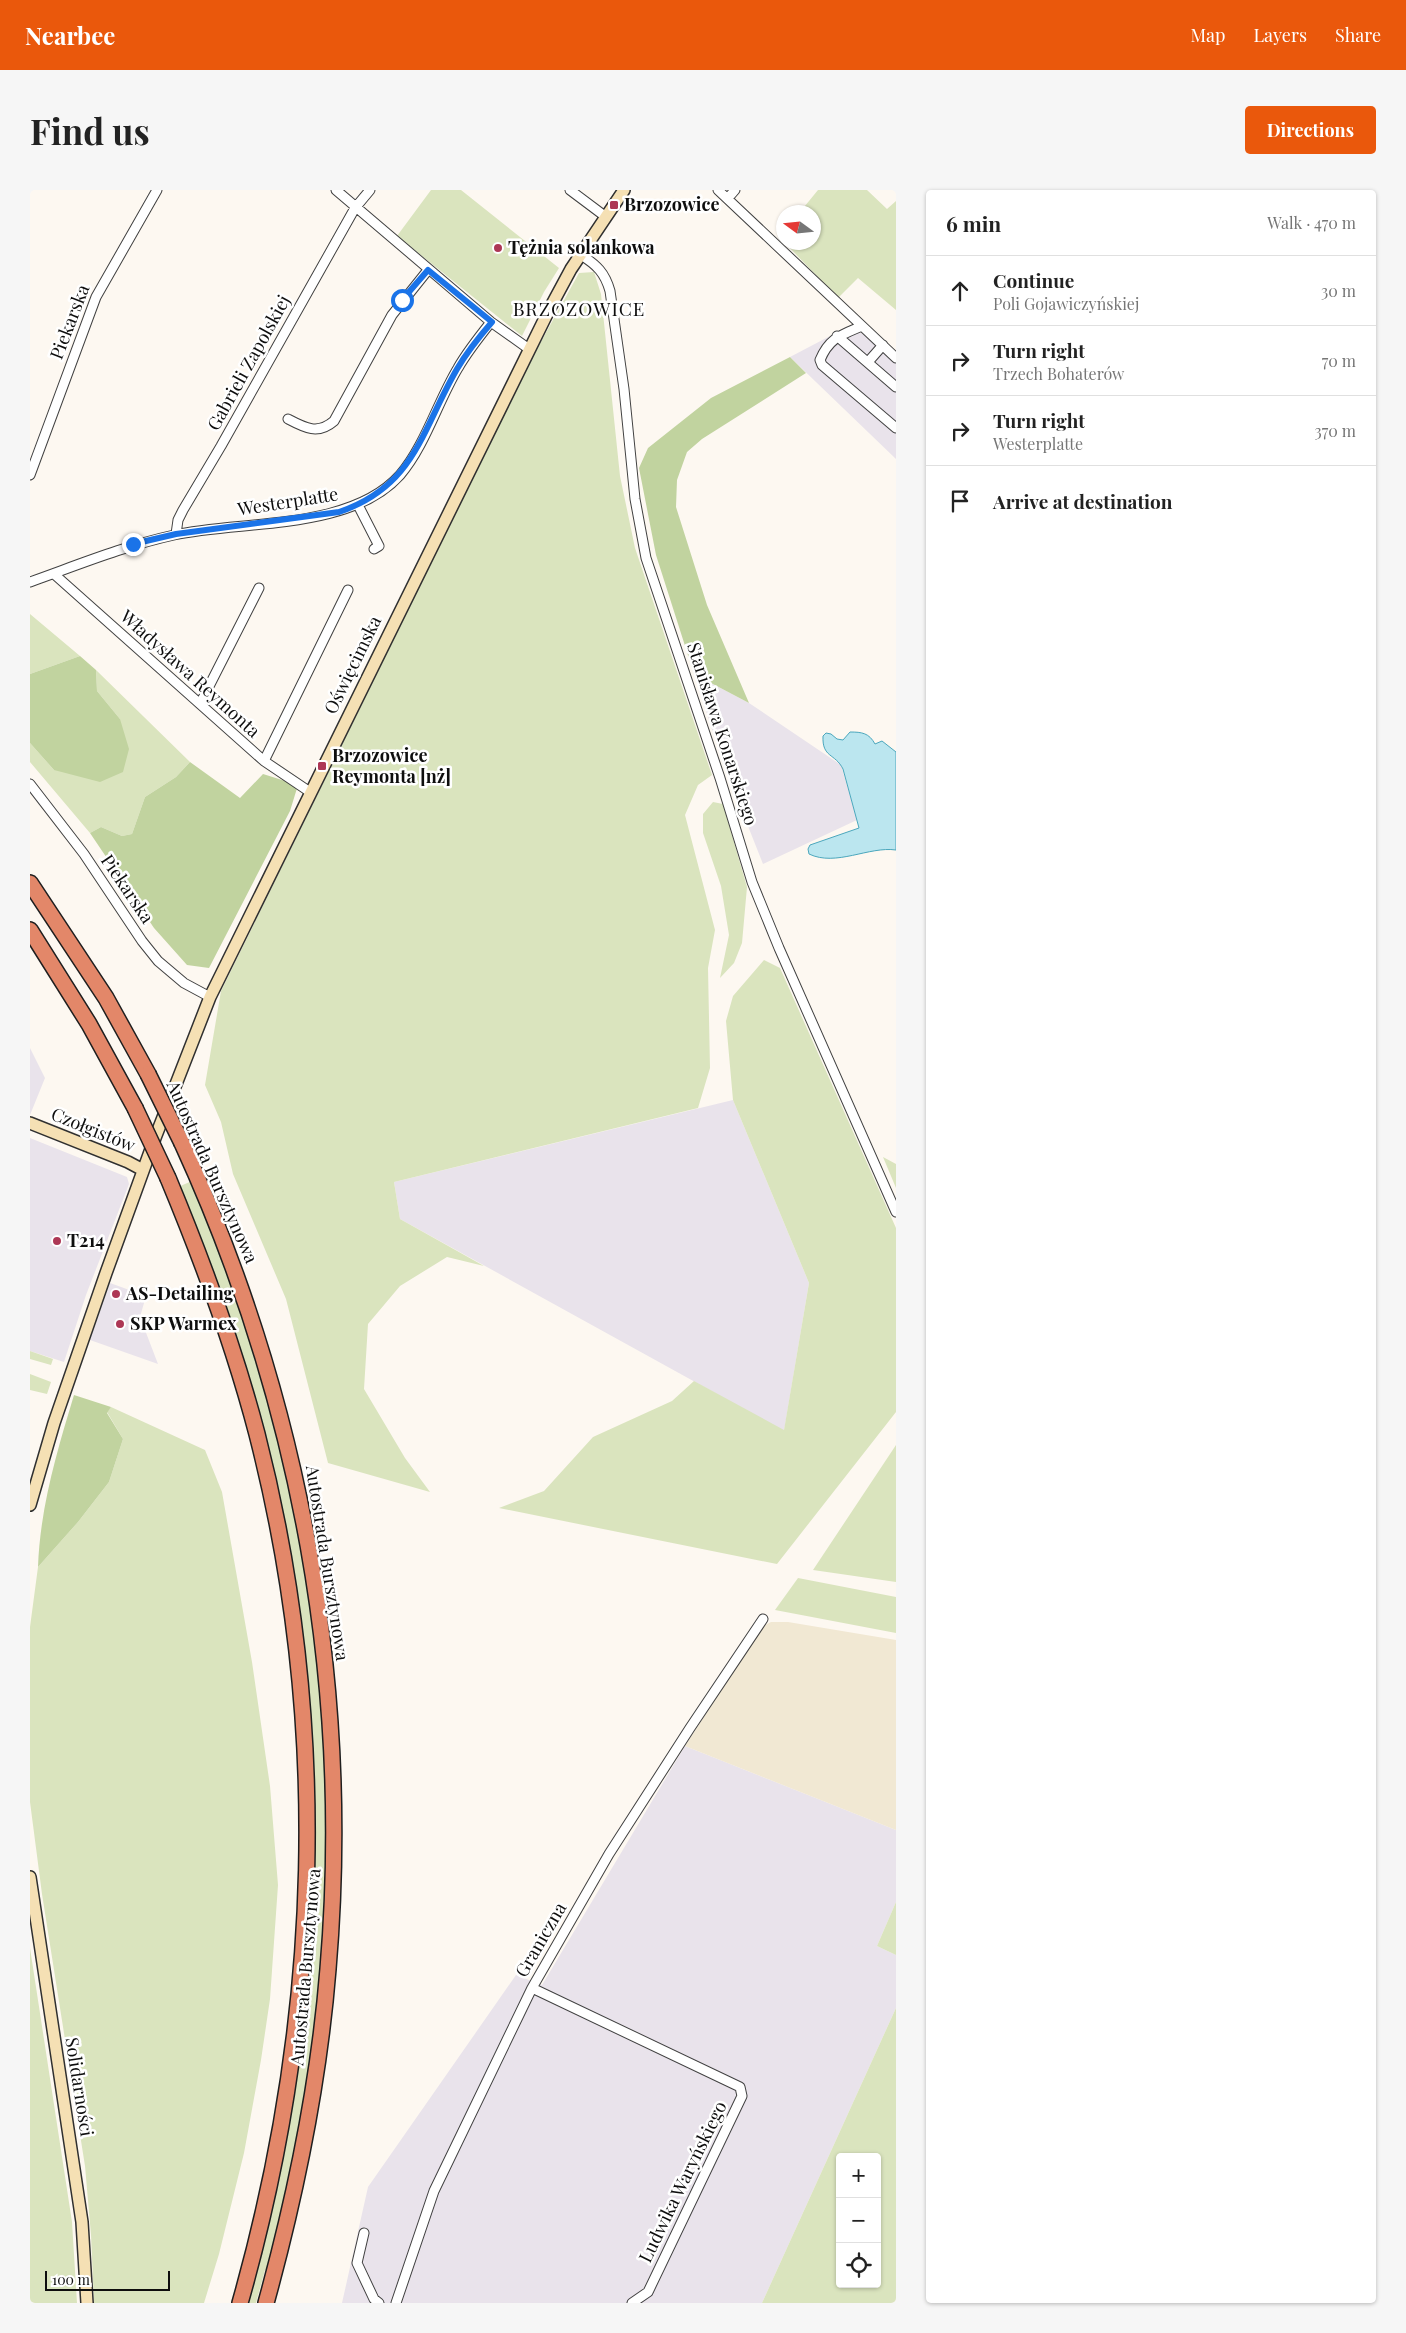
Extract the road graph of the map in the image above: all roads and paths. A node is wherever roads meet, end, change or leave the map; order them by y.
1 (157, 190) edge
2 (336, 190) edge
3 (370, 190) edge
4 (570, 190) edge
5 (624, 190) edge
6 (718, 190) edge
7 (735, 190) edge
8 (728, 198) junction
9 (355, 208) junction
10 (606, 217) junction
11 (581, 255) junction
12 (428, 270) junction
13 (492, 322) junction
14 (862, 326) junction
15 (837, 336) junction
16 (883, 345) junction
17 (530, 348) junction
18 (896, 358) edge
19 (868, 362) junction
20 (896, 387) edge
21 (288, 419) dead end
22 (896, 428) edge
23 (30, 475) edge
24 (358, 505) junction
25 (176, 534) junction
26 (374, 549) dead end
27 (54, 574) junction
28 (30, 582) edge
29 (259, 588) dead end
30 (348, 590) dead end
31 (200, 704) junction
32 (264, 761) junction
33 (30, 784) edge
34 (310, 792) junction
35 (30, 883) edge
36 (30, 930) edge
37 (210, 997) junction
38 (30, 1124) edge
39 (143, 1170) junction
40 (896, 1212) edge
41 (30, 1505) edge
42 (763, 1619) dead end
43 (30, 1877) edge
44 (532, 1988) junction
45 (364, 2233) dead end
46 (87, 2303) edge
47 (240, 2303) edge
48 (266, 2303) edge
49 (379, 2303) edge
50 (396, 2303) edge
51 (632, 2303) edge

1 - 23 street, Piekarska
2 - 9 street
3 - 9 street, Gabrieli Zapolskiej
4 - 10 street
5 - 10 street, Oświęcimska
6 - 8 street
7 - 8 street
8 - 14 street
9 - 12 street
9 - 25 street, Gabrieli Zapolskiej
10 - 11 street, Oświęcimska
11 - 17 street, Oświęcimska
11 - 40 street, Stanisława Konarskiego
12 - 13 street
12 - 21 street
13 - 17 street
13 - 24 street, Westerplatte
14 - 15 street
14 - 16 street
15 - 19 street
15 - 22 street
16 - 18 street
16 - 19 street
17 - 34 street, Oświęcimska
19 - 20 street
24 - 25 street, Westerplatte
24 - 26 street
25 - 27 street, Westerplatte
27 - 28 street, Westerplatte
27 - 31 street, Władysława Reymonta
29 - 31 street
30 - 32 street
31 - 32 street, Władysława Reymonta
32 - 34 street, Władysława Reymonta
33 - 37 street, Piekarska
34 - 37 street, Oświęcimska
35 - 48 highway, Autostrada Bursztynowa, bridge
36 - 47 highway, Autostrada Bursztynowa, bridge
37 - 39 street, Oświęcimska
38 - 39 street, Czołgistów
39 - 41 street, Oświęcimska
42 - 44 street, Graniczna
43 - 46 street, Solidarności
44 - 50 street, Graniczna
44 - 51 street, Ludwika Waryńskiego
45 - 49 street

